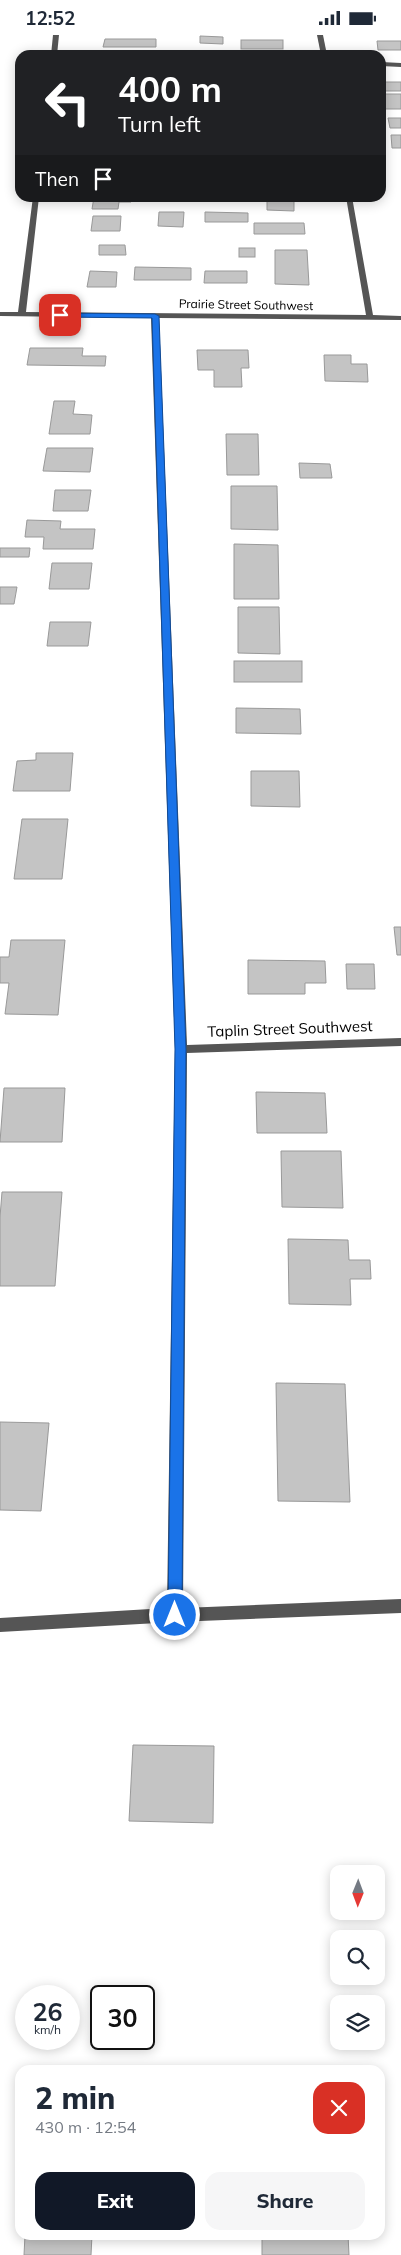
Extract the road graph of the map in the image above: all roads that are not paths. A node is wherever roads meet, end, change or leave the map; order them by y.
1 (56, 35) edge
2 (320, 35) edge
3 (54, 50) edge
4 (323, 50) edge
5 (386, 64) edge
6 (401, 65) edge
7 (35, 202) edge
8 (350, 202) edge
9 (0, 314) edge
10 (22, 314) junction
11 (155, 316) junction
12 (370, 318) junction
13 (401, 318) edge
14 (401, 1042) edge
15 (181, 1049) junction
16 (401, 1607) edge
17 (175, 1615) junction
18 (0, 1625) edge

1 - 3 street
2 - 4 street
5 - 6 street
7 - 10 street
8 - 12 street
9 - 10 street, Prairie Street Southwest
10 - 11 street, Prairie Street Southwest
11 - 12 street, Prairie Street Southwest
11 - 15 street
12 - 13 street, Prairie Street Southwest
14 - 15 street, Taplin Street Southwest
15 - 17 street
16 - 17 street
17 - 18 street

